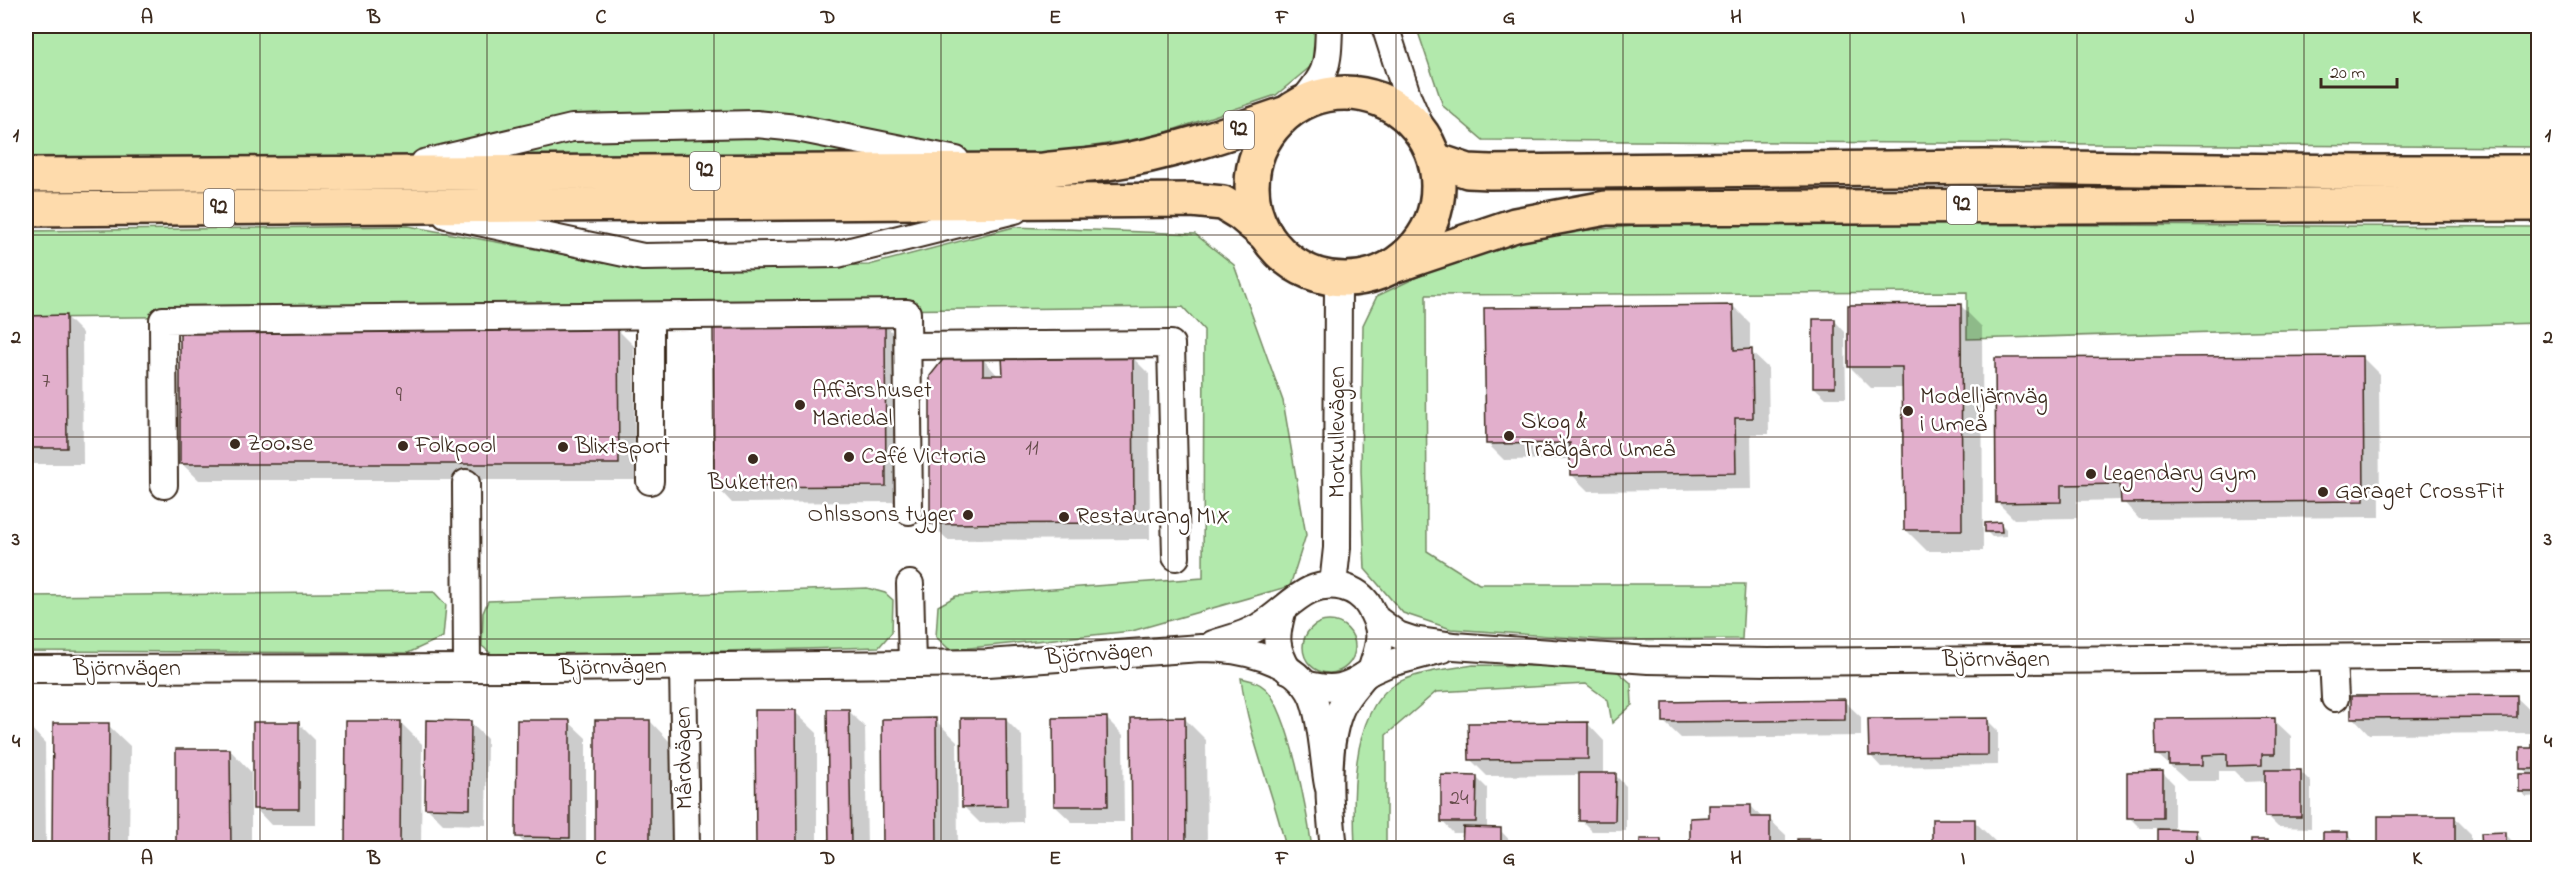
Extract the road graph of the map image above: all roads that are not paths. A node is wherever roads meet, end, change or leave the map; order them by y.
1 (1329, 26) edge
2 (1385, 26) edge
3 (1293, 110) junction
4 (1432, 152) junction
5 (1043, 170) junction
6 (2538, 172) edge
7 (367, 173) junction
8 (26, 175) edge
9 (1045, 202) junction
10 (2538, 204) edge
11 (413, 208) junction
12 (26, 209) edge
13 (1266, 235) junction
14 (1393, 266) junction
15 (1338, 279) junction
16 (650, 316) junction
17 (908, 346) junction
18 (650, 481) dead end
19 (466, 483) dead end
20 (164, 485) dead end
21 (909, 511) dead end
22 (1176, 557) dead end
23 (910, 584) dead end
24 (1334, 585) junction
25 (1282, 612) junction
26 (1378, 621) junction
27 (1454, 646) junction
28 (1201, 648) junction
29 (2538, 656) edge
30 (2333, 659) junction
31 (912, 664) junction
32 (683, 667) junction
33 (468, 668) junction
34 (26, 669) edge
35 (1367, 674) junction
36 (1297, 677) junction
37 (2335, 698) dead end
38 (1328, 785) junction
39 (686, 849) edge
40 (1334, 849) edge

1 - 3 street
2 - 4 street
3 - 4 highway
3 - 5 highway, 92
3 - 13 highway
4 - 6 highway, 92
4 - 14 highway
5 - 7 highway, 92
5 - 7 street
7 - 8 highway, 92
9 - 11 highway, 92
9 - 11 street
9 - 13 highway, 92
10 - 14 highway, 92
11 - 12 highway, 92
13 - 15 highway
14 - 15 highway
15 - 24 street, Morkullevägen
16 - 17 street
16 - 18 street
16 - 20 street
17 - 21 street
17 - 22 street
19 - 33 street
23 - 31 street
24 - 25 street, Björnvägen
24 - 26 street, Björnvägen
25 - 28 street, Björnvägen
25 - 36 street
26 - 27 street, Björnvägen
26 - 35 street
27 - 30 street, Björnvägen
27 - 35 street, Björnvägen
28 - 31 street, Björnvägen
28 - 36 street, Björnvägen
29 - 30 street, Björnvägen
30 - 37 street
31 - 32 street, Björnvägen
32 - 33 street, Björnvägen
32 - 39 street, Mårdvägen
33 - 34 street, Björnvägen
35 - 36 street, Björnvägen
35 - 38 street
36 - 38 street
38 - 40 street

